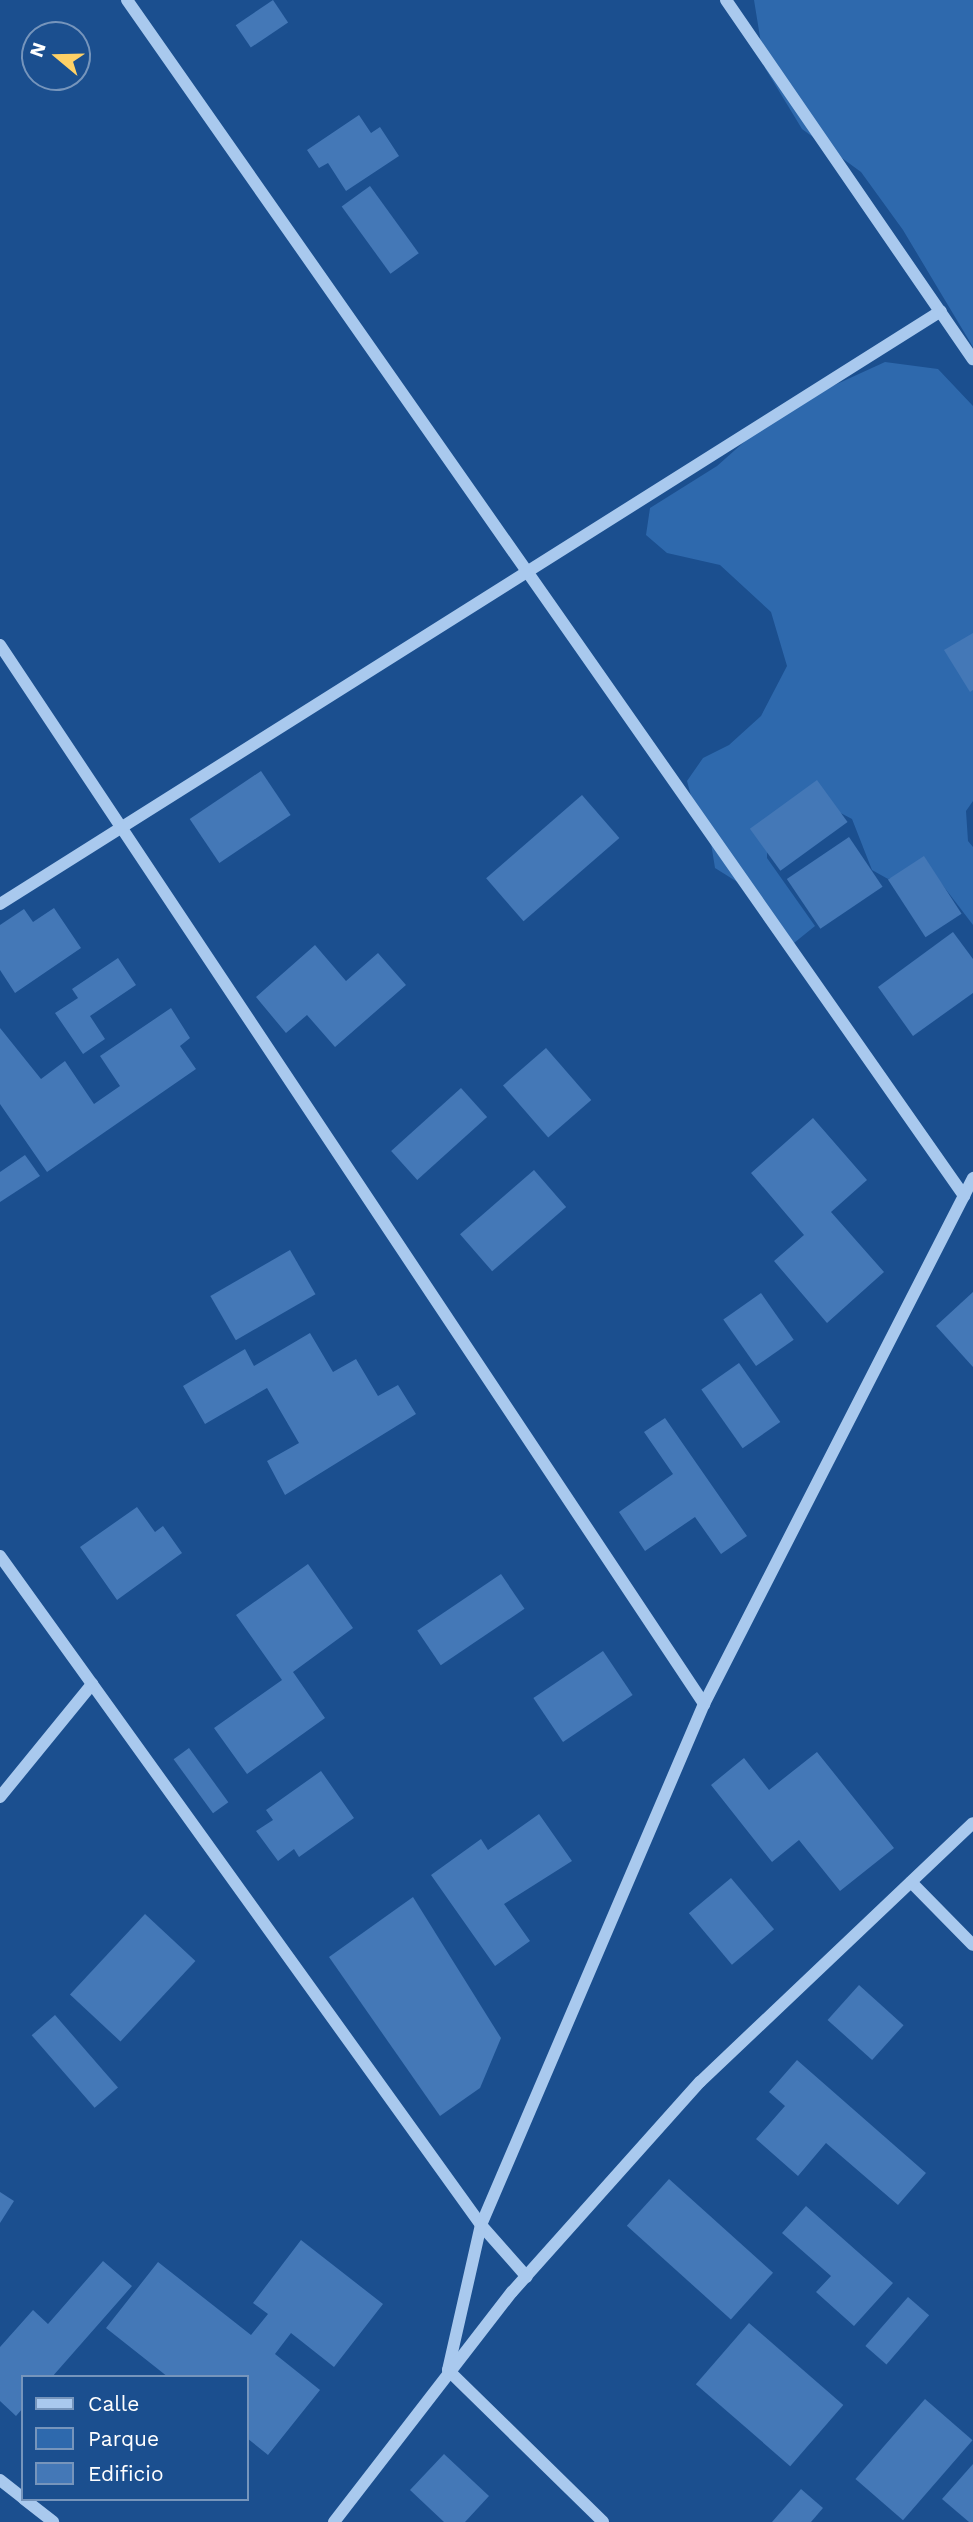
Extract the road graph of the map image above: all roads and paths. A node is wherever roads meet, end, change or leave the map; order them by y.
1 (127, 0) edge
2 (726, 0) edge
3 (941, 311) junction
4 (973, 359) edge
5 (526, 573) junction
6 (0, 645) edge
7 (124, 826) junction
8 (0, 904) edge
9 (973, 1178) edge
10 (964, 1196) junction
11 (0, 1556) edge
12 (92, 1684) junction
13 (704, 1704) junction
14 (0, 1797) edge
15 (973, 1823) edge
16 (963, 1833) junction
17 (973, 1843) edge
18 (911, 1882) junction
19 (973, 1945) edge
20 (481, 2225) junction
21 (527, 2277) junction
22 (448, 2370) junction
23 (0, 2480) edge
24 (21, 2497) edge
25 (26, 2501) edge
26 (53, 2522) edge
27 (334, 2522) edge
28 (603, 2522) edge

1 - 5 street
2 - 3 street
3 - 4 street
3 - 5 street
5 - 7 street
5 - 10 street
6 - 7 street
7 - 8 street
7 - 13 street
9 - 10 street
10 - 13 street
11 - 12 street
12 - 14 street
12 - 20 street
13 - 20 street
15 - 16 street
16 - 17 street
16 - 18 street
18 - 19 street
18 - 21 street
20 - 21 street
20 - 22 street
21 - 22 street
22 - 27 street
22 - 28 street
23 - 24 street
25 - 26 street

